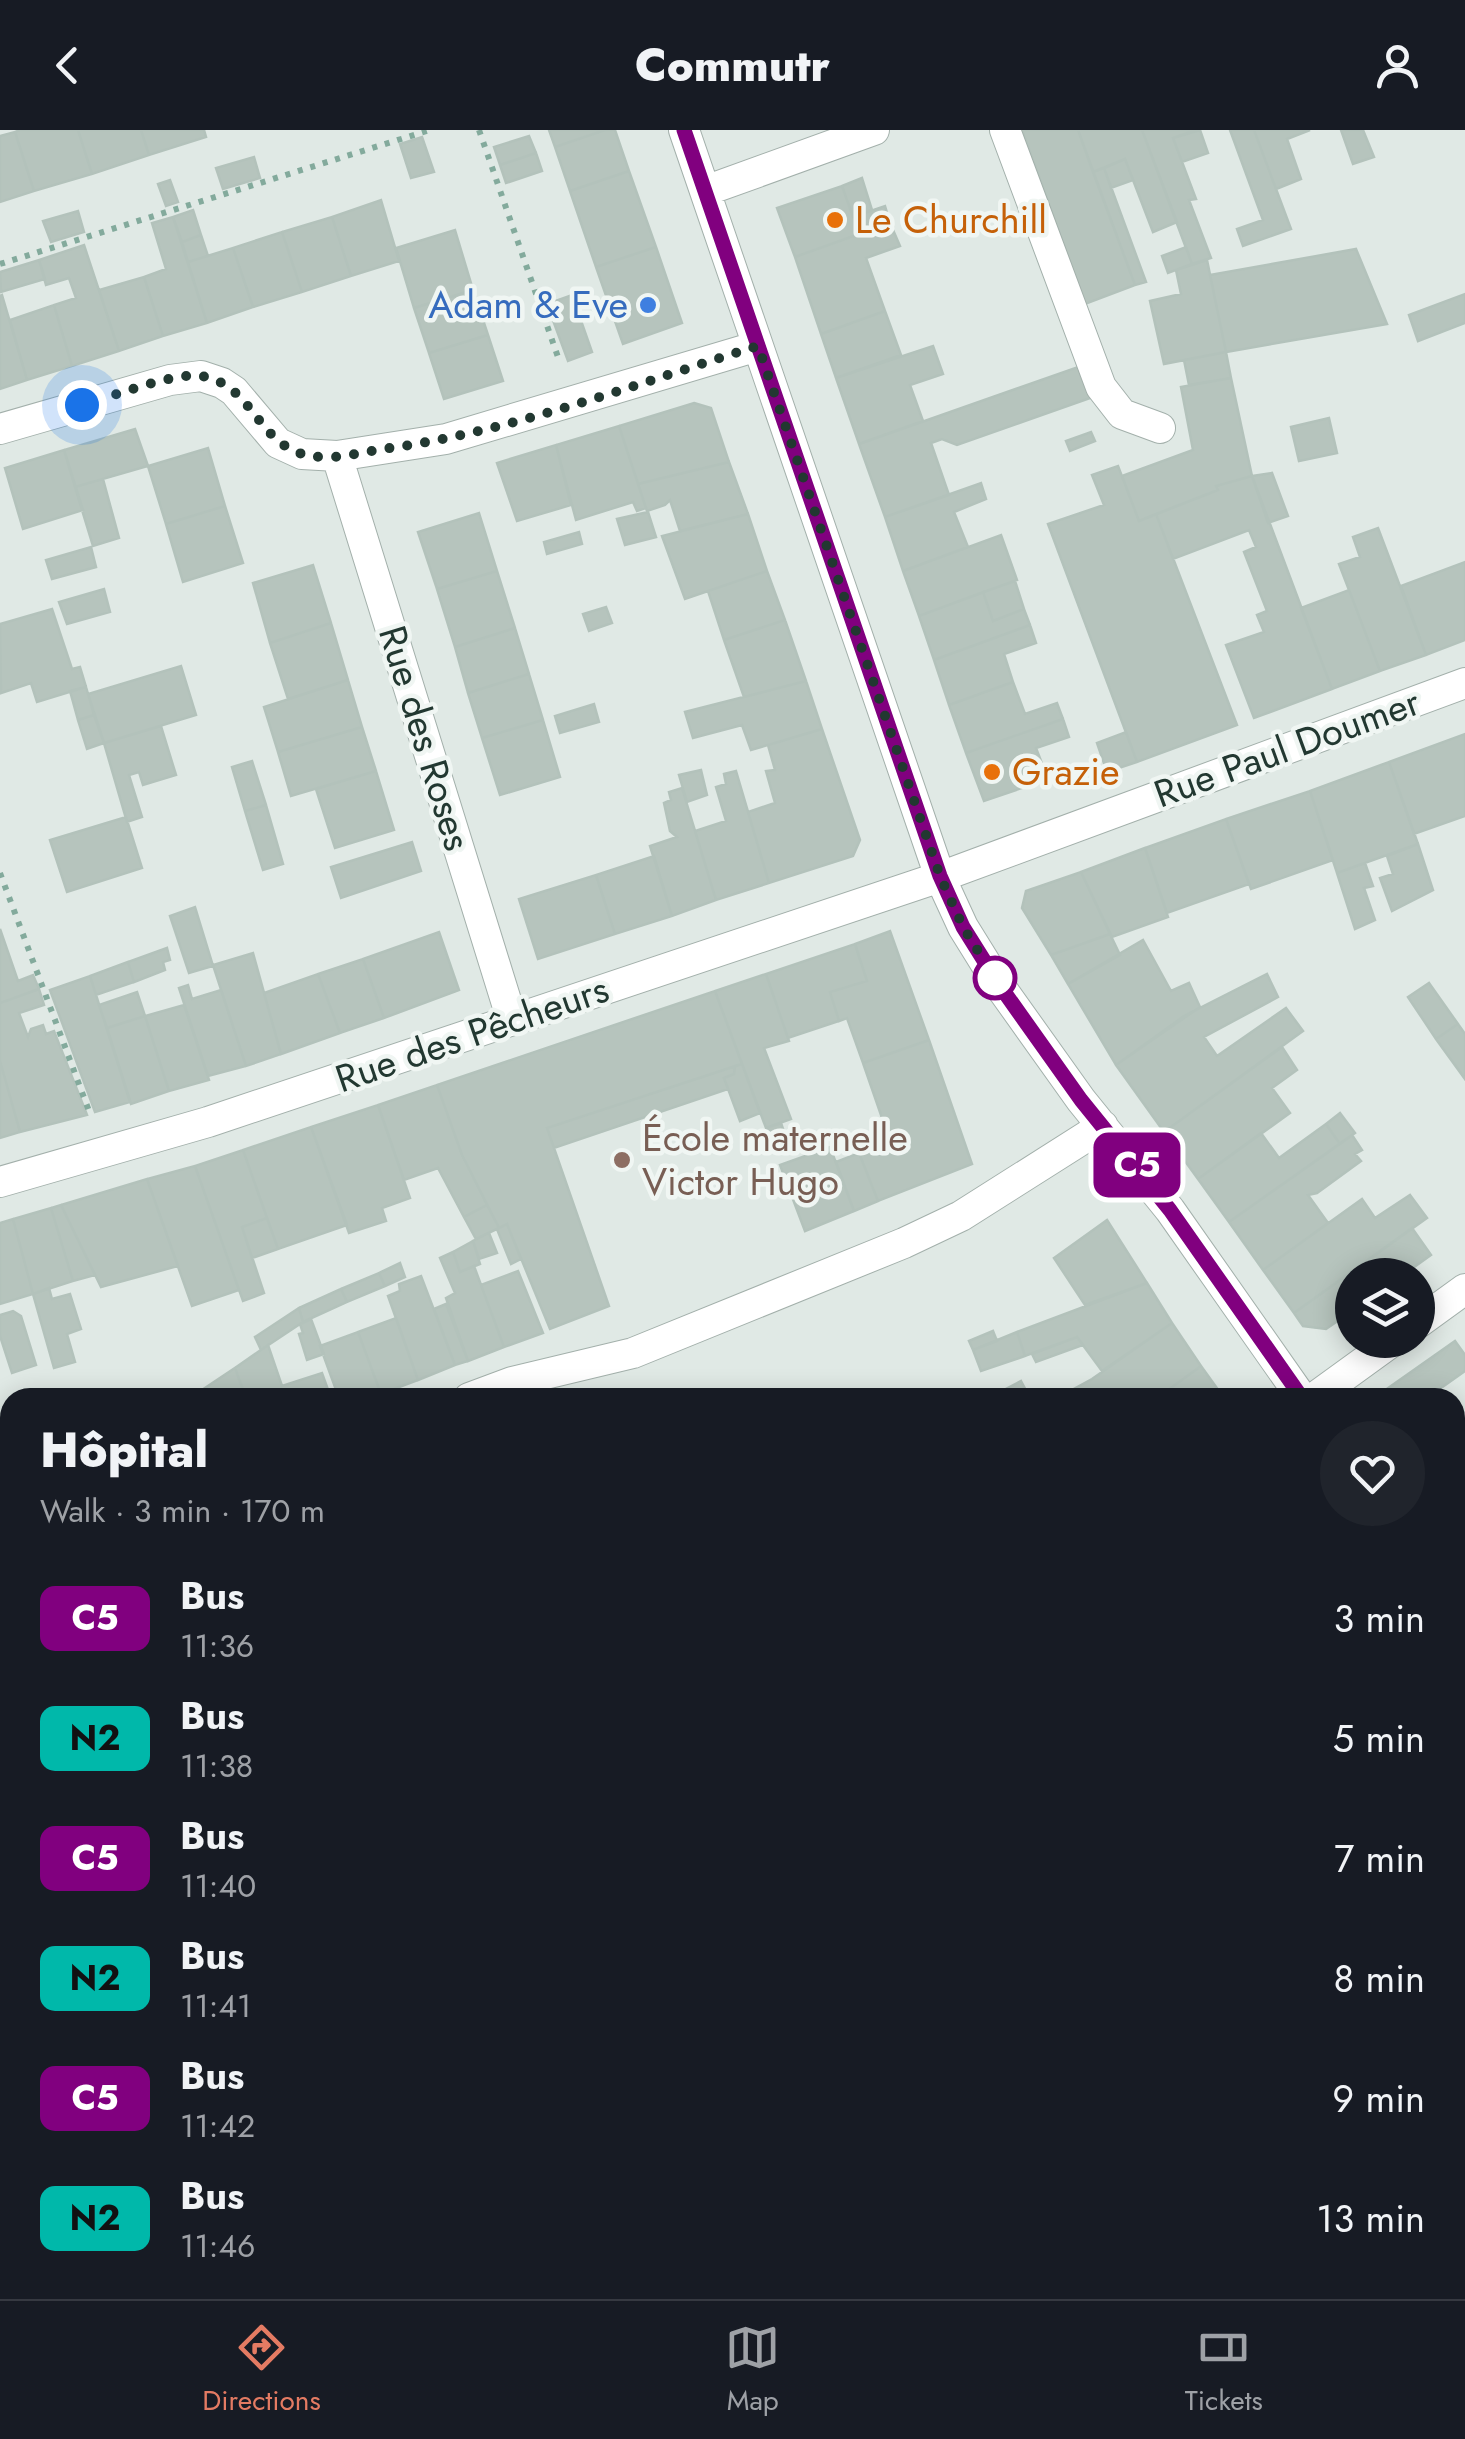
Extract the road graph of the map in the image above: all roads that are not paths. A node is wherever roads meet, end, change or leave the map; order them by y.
1 (684, 130) edge
2 (874, 130) edge
3 (1005, 130) edge
4 (705, 191) junction
5 (758, 346) junction
6 (1160, 428) dead end
7 (0, 429) edge
8 (337, 456) junction
9 (1465, 682) edge
10 (940, 876) junction
11 (512, 1020) junction
12 (1103, 1126) junction
13 (0, 1182) edge
14 (1465, 1289) edge
15 (1435, 1311) edge
16 (1369, 1358) edge
17 (496, 1388) edge
18 (1295, 1388) edge
19 (1328, 1388) edge

1 - 4 street
2 - 4 street
3 - 6 street
4 - 5 street
5 - 8 street
5 - 10 street
7 - 8 street
8 - 11 street, Rue des Roses
9 - 10 street, Rue Paul Doumer
10 - 11 street, Rue des Pêcheurs
10 - 12 street
11 - 13 street, Rue des Pêcheurs
12 - 17 street
12 - 18 street
14 - 15 street
16 - 19 street

